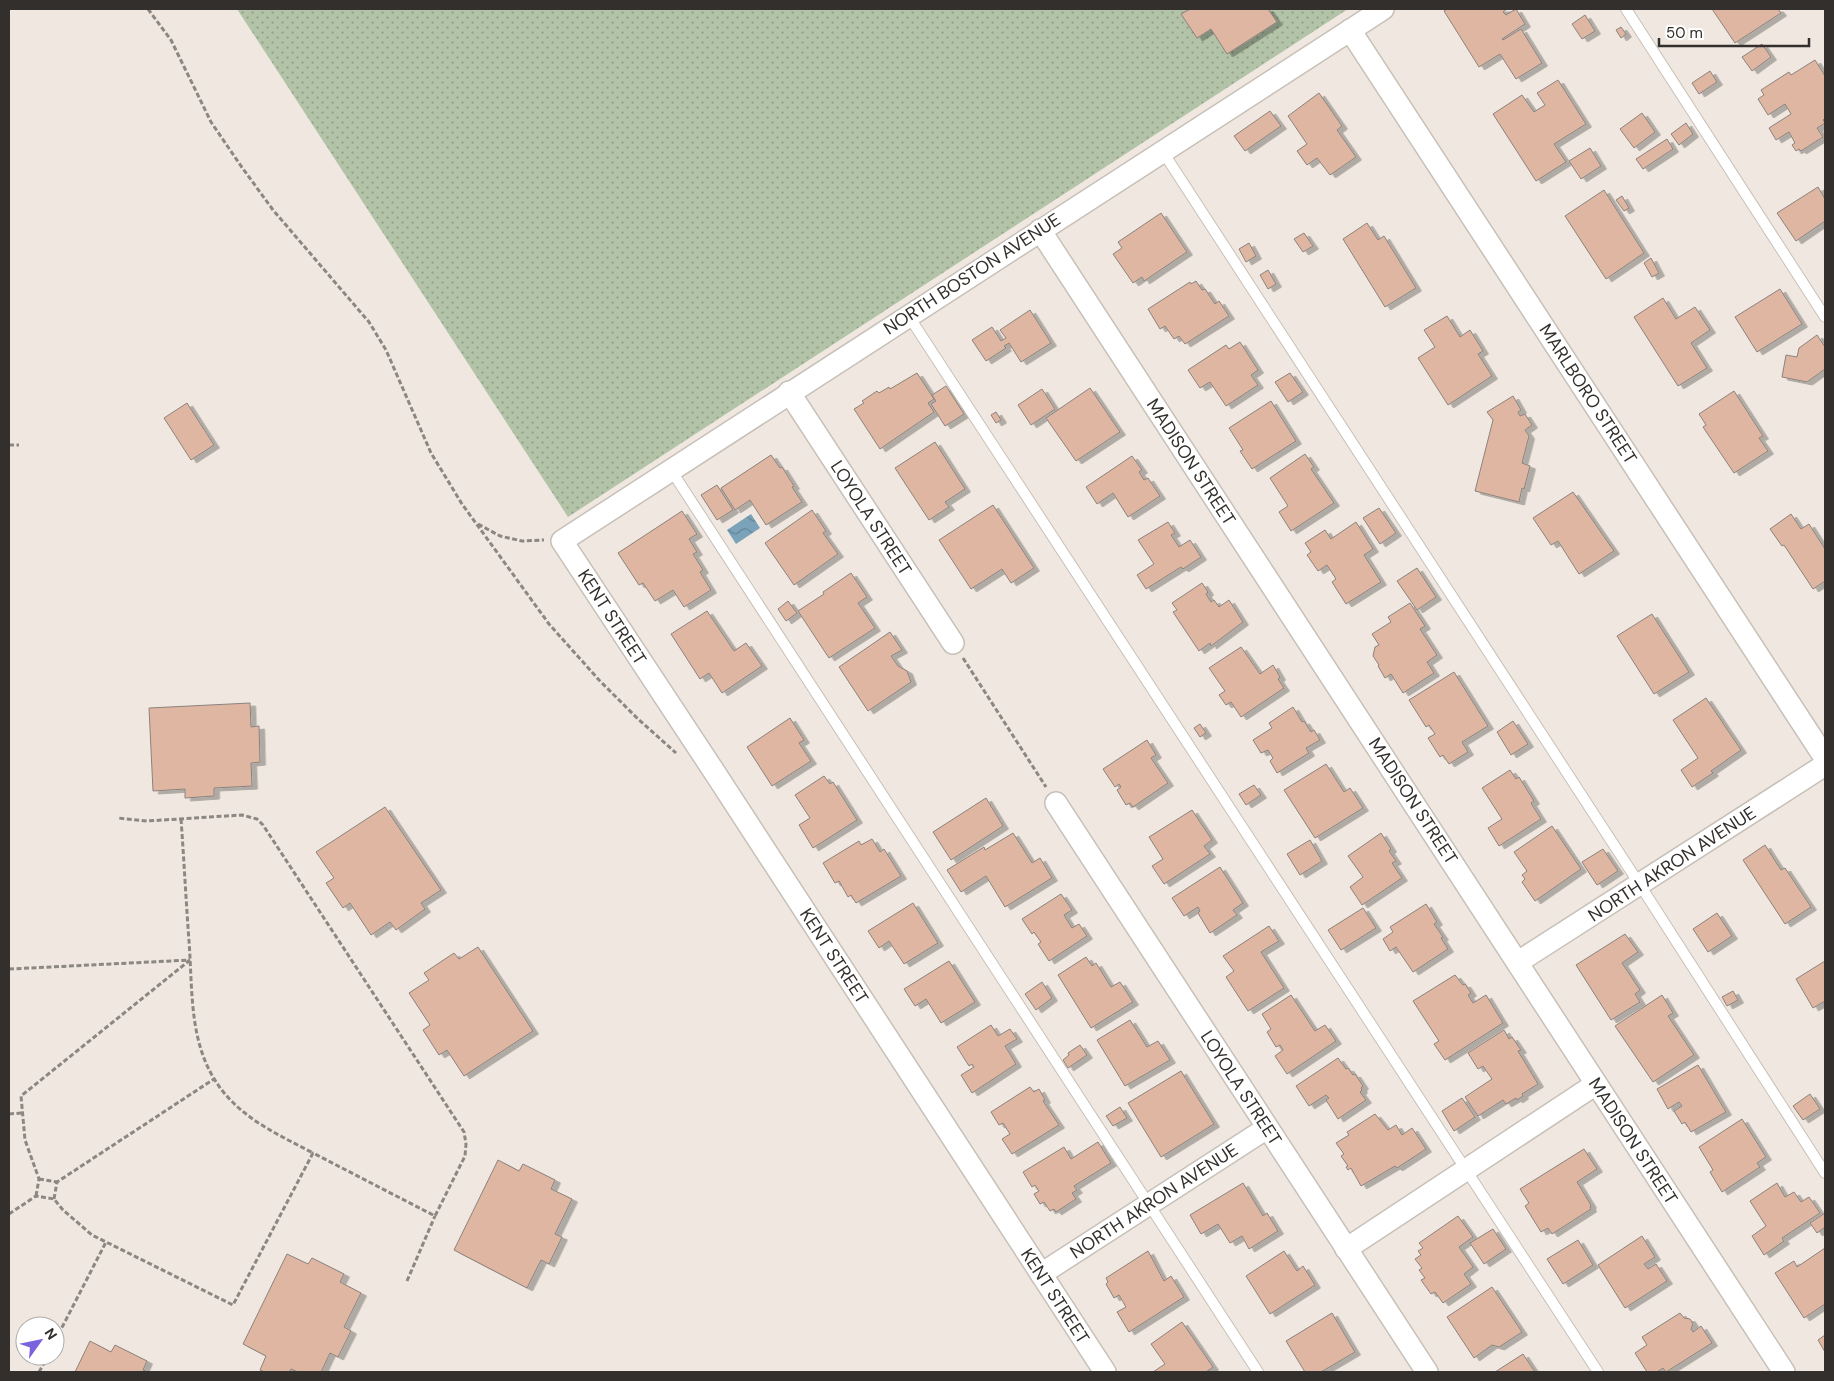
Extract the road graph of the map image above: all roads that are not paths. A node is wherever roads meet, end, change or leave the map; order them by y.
1 (1383, 9) edge
2 (1626, 9) edge
3 (1350, 30) junction
4 (1163, 152) junction
5 (1040, 230) junction
6 (908, 316) junction
7 (1825, 317) edge
8 (789, 392) junction
9 (671, 470) junction
10 (562, 541) joint
11 (953, 643) road end
12 (1825, 758) edge
13 (1825, 765) edge
14 (1056, 803) road end
15 (1640, 885) junction
16 (1518, 962) junction
17 (1596, 1084) junction
18 (1267, 1128) junction
19 (1465, 1171) junction
20 (1825, 1173) edge
21 (1149, 1204) junction
22 (1346, 1249) junction
23 (1041, 1274) junction
24 (1105, 1372) edge
25 (1258, 1372) edge
26 (1427, 1372) edge
27 (1598, 1372) edge
28 (1784, 1372) edge

1 - 3 street, NORTH BOSTON AVENUE
2 - 7 lane
3 - 4 street, NORTH BOSTON AVENUE
3 - 12 street, MARLBORO STREET
4 - 5 street, NORTH BOSTON AVENUE
4 - 15 lane
5 - 6 street, NORTH BOSTON AVENUE
5 - 16 street, MADISON STREET
6 - 8 street, NORTH BOSTON AVENUE
6 - 19 lane
8 - 9 street, NORTH BOSTON AVENUE
8 - 11 street, LOYOLA STREET
9 - 10 street, NORTH BOSTON AVENUE
9 - 21 lane
10 - 23 street, KENT STREET
13 - 15 street, NORTH AKRON AVENUE
14 - 18 street, LOYOLA STREET
15 - 16 street, NORTH AKRON AVENUE
15 - 20 lane
16 - 17 street, MADISON STREET
17 - 19 street
17 - 28 street, MADISON STREET
18 - 21 street, NORTH AKRON AVENUE
18 - 22 street, LOYOLA STREET
19 - 22 street
19 - 27 lane
21 - 23 street, NORTH AKRON AVENUE
21 - 25 lane
22 - 26 street, LOYOLA STREET
23 - 24 street, KENT STREET

